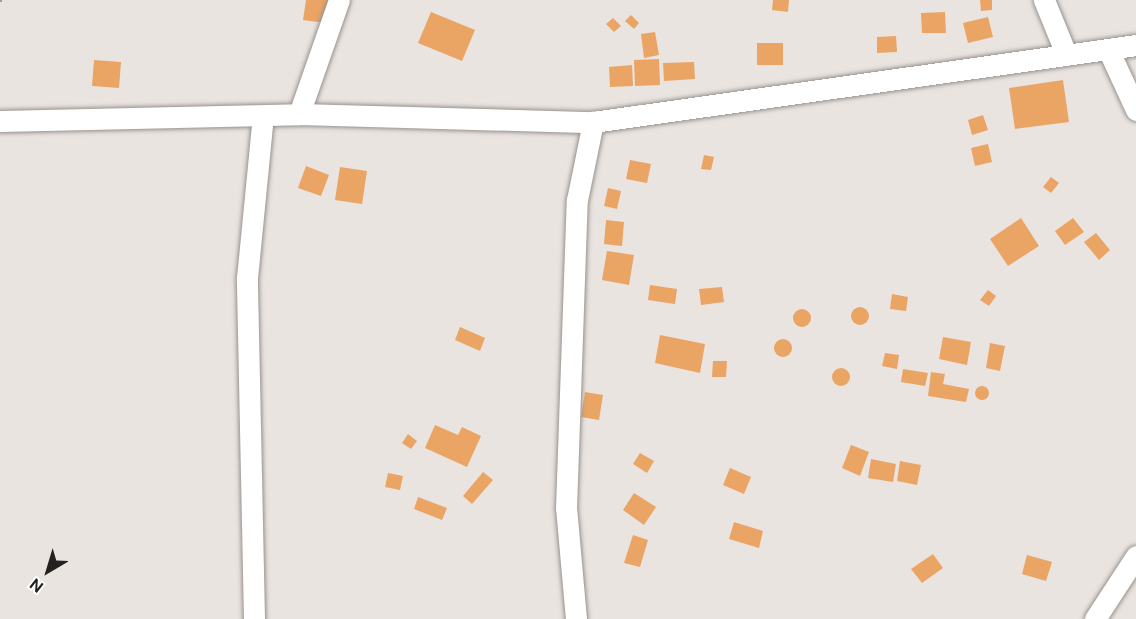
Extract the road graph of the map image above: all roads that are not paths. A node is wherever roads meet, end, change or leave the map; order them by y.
1 (339, 0) edge
2 (1044, 0) edge
3 (1136, 45) edge
4 (1108, 50) junction
5 (1066, 54) junction
6 (1136, 110) edge
7 (299, 114) junction
8 (263, 116) junction
9 (0, 121) edge
10 (593, 122) junction
11 (1136, 556) edge
12 (254, 619) edge
13 (576, 619) edge
14 (1095, 619) edge

1 - 7 street
2 - 5 street
3 - 4 street
4 - 5 street
4 - 6 street
5 - 10 street
7 - 8 street
7 - 10 street
8 - 9 street
8 - 12 street
10 - 13 street
11 - 14 street

